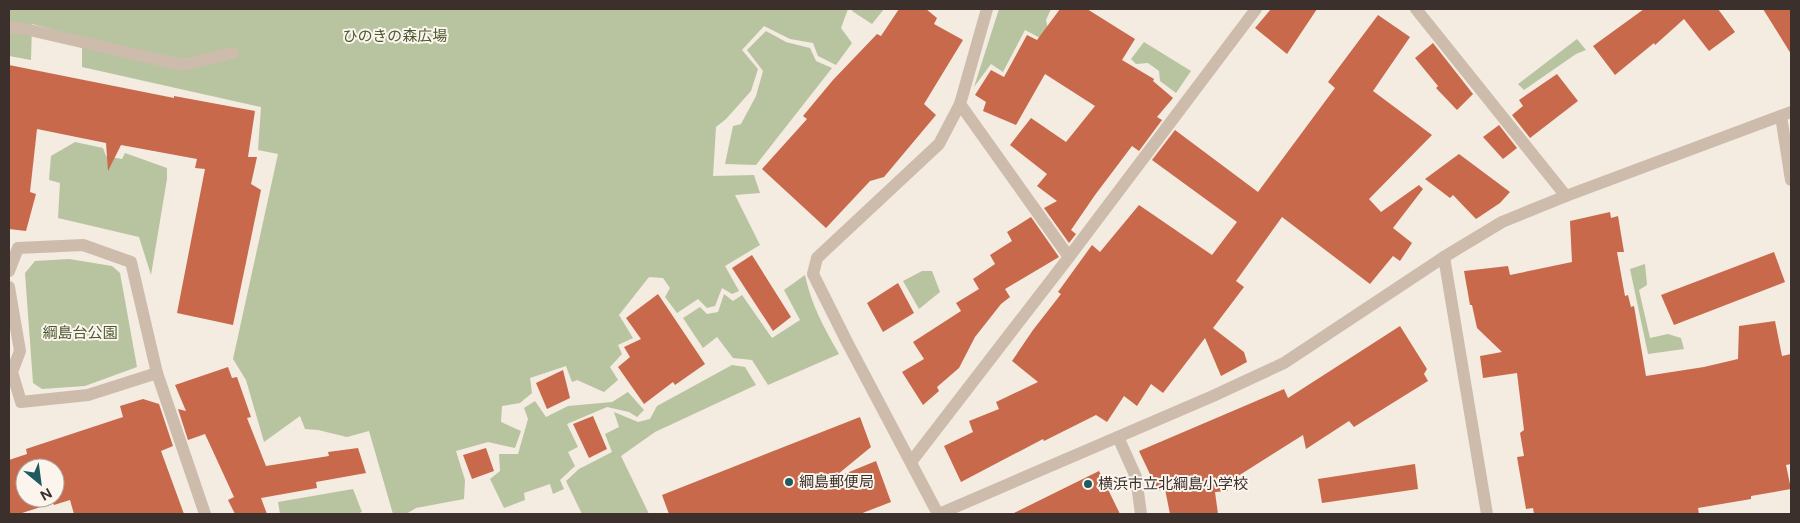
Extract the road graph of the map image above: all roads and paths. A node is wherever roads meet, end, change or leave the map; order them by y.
1 (987, 9) edge
2 (1256, 9) edge
3 (1416, 9) edge
4 (9, 27) edge
5 (233, 53) dead end
6 (960, 104) junction
7 (1786, 114) edge
8 (1791, 180) edge
9 (1566, 196) junction
10 (1444, 257) junction
11 (1068, 258) junction
12 (9, 271) edge
13 (9, 288) edge
14 (157, 373) junction
15 (1118, 437) junction
16 (911, 462) junction
17 (205, 514) edge
18 (938, 514) edge
19 (1141, 514) edge
20 (1487, 514) edge

1 - 6 street
2 - 11 street
3 - 9 street
4 - 5 street
6 - 11 street
6 - 16 street
7 - 8 street
7 - 9 street
9 - 10 street
10 - 15 street
10 - 20 street
11 - 16 street
12 - 14 street
13 - 14 street
14 - 17 street
15 - 18 street
15 - 19 street
16 - 18 street

